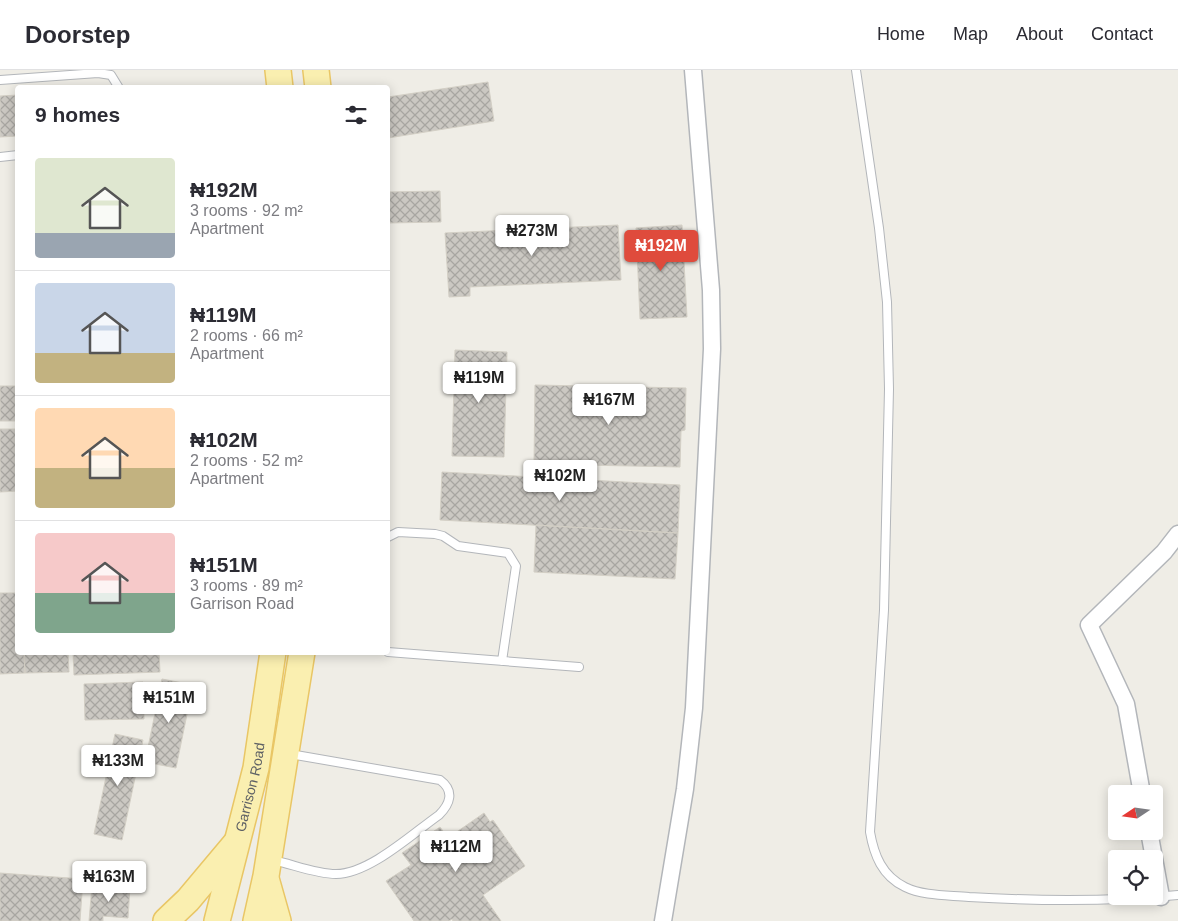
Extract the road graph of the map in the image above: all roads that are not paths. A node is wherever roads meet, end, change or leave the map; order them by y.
1 (278, 70) edge
2 (316, 70) edge
3 (693, 70) edge
4 (856, 70) edge
5 (0, 80) edge
6 (117, 85) edge
7 (280, 85) edge
8 (318, 85) edge
9 (15, 155) edge
10 (0, 157) edge
11 (1178, 534) edge
12 (390, 536) edge
13 (390, 652) edge
14 (273, 655) edge
15 (302, 655) edge
16 (502, 661) junction
17 (578, 667) dead end
18 (285, 754) junction
19 (1140, 785) edge
20 (240, 838) junction
21 (267, 867) junction
22 (1178, 895) edge
23 (1163, 897) edge
24 (1108, 901) edge
25 (166, 921) edge
26 (218, 921) edge
27 (256, 921) edge
28 (278, 921) edge
29 (663, 921) edge

1 - 7 main road
2 - 8 main road
3 - 29 street
4 - 24 lane
5 - 6 lane
9 - 10 lane
11 - 19 street
12 - 16 lane
13 - 16 lane
14 - 20 main road, Garrison Road
15 - 18 main road, Garrison Road
16 - 17 lane
18 - 21 main road, Garrison Road
18 - 21 lane
20 - 25 main road
20 - 26 main road, Garrison Road
21 - 27 main road, Garrison Road
21 - 28 main road
22 - 23 lane

